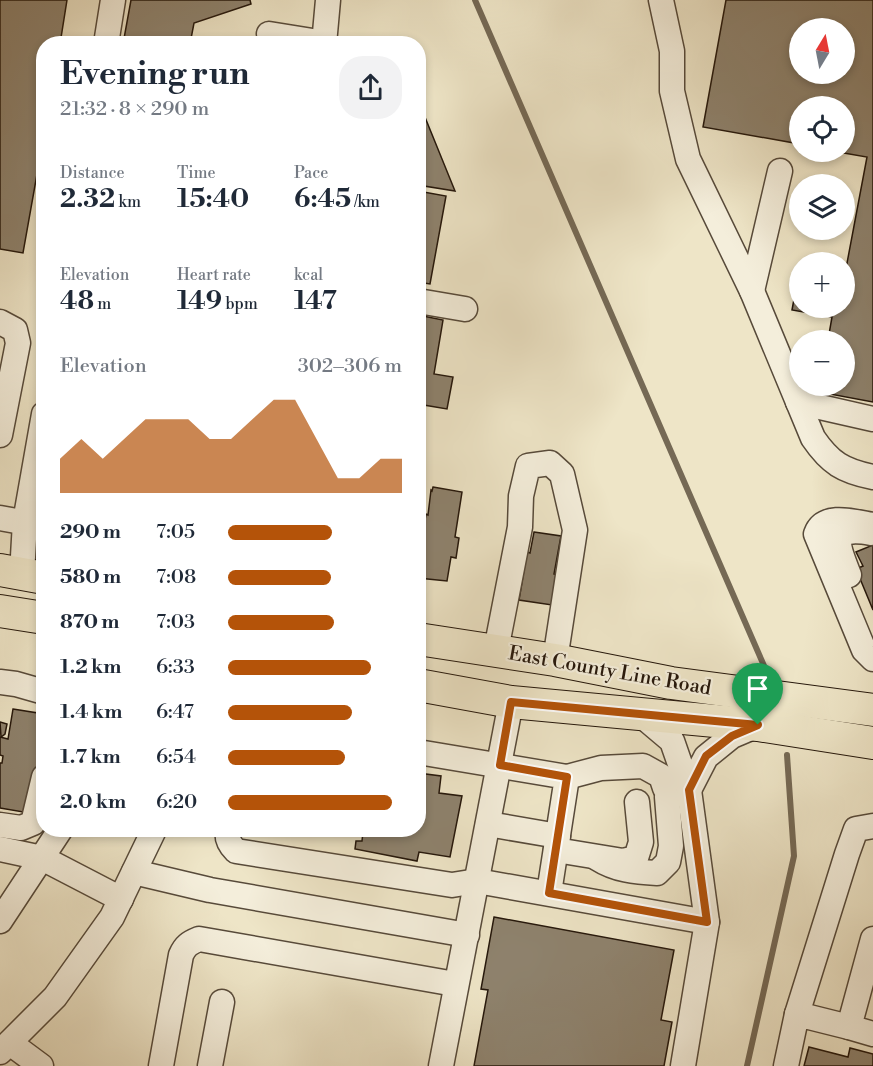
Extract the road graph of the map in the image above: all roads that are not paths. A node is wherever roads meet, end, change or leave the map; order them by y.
1 (113, 0) edge
2 (328, 0) edge
3 (661, 0) edge
4 (270, 34) dead end
5 (107, 36) edge
6 (282, 36) edge
7 (325, 36) edge
8 (780, 171) dead end
9 (752, 291) junction
10 (426, 302) edge
11 (465, 309) dead end
12 (0, 321) edge
13 (798, 402) junction
14 (873, 419) edge
15 (0, 435) edge
16 (873, 477) edge
17 (36, 502) edge
18 (0, 518) edge
19 (34, 524) edge
20 (873, 525) edge
21 (873, 533) edge
22 (22, 574) edge
23 (0, 611) edge
24 (36, 617) edge
25 (873, 633) edge
26 (426, 640) edge
27 (496, 650) junction
28 (873, 659) edge
29 (555, 660) junction
30 (36, 680) edge
31 (4, 682) edge
32 (426, 687) edge
33 (36, 690) edge
34 (511, 702) junction
35 (873, 710) edge
36 (640, 714) junction
37 (758, 725) junction
38 (873, 743) edge
39 (426, 753) edge
40 (500, 765) junction
41 (628, 767) junction
42 (567, 777) junction
43 (674, 792) junction
44 (36, 810) edge
45 (488, 824) junction
46 (0, 825) edge
47 (873, 826) edge
48 (56, 837) edge
49 (151, 837) edge
50 (228, 837) edge
51 (557, 843) junction
52 (0, 849) edge
53 (42, 858) junction
54 (597, 858) junction
55 (134, 872) junction
56 (477, 881) junction
57 (549, 893) junction
58 (121, 898) junction
59 (0, 921) edge
60 (707, 922) junction
61 (467, 935) junction
62 (873, 939) edge
63 (455, 984) junction
64 (222, 1002) dead end
65 (797, 1014) junction
66 (849, 1027) junction
67 (873, 1034) edge
68 (5, 1047) edge
69 (41, 1066) edge
70 (161, 1066) edge
71 (210, 1066) edge
72 (441, 1066) edge
73 (683, 1066) edge
74 (786, 1066) edge

1 - 5 street
2 - 7 street
3 - 9 street
4 - 6 street
8 - 9 street
9 - 13 street
10 - 11 street
12 - 15 street
13 - 14 street
13 - 16 street
17 - 19 street
18 - 19 street
19 - 22 street
20 - 28 street
21 - 25 street
23 - 24 main road
26 - 27 main road, East County Line Road
27 - 29 main road, East County Line Road
27 - 29 street
29 - 35 main road, East County Line Road
30 - 31 street
31 - 33 street
32 - 34 main road, East County Line Road
34 - 36 main road, East County Line Road
34 - 40 street
36 - 37 main road, East County Line Road
36 - 43 street
37 - 38 main road, East County Line Road
37 - 43 street
39 - 40 street
40 - 42 street
40 - 45 street
41 - 42 street
41 - 43 street
41 - 54 street
42 - 51 street
43 - 54 street
43 - 60 street
44 - 46 street
45 - 51 street
45 - 56 street
47 - 65 street
48 - 53 street
49 - 55 street
50 - 56 street
51 - 54 street
51 - 57 street
52 - 53 street
53 - 58 street
53 - 59 street
55 - 58 street
55 - 61 street
56 - 57 street
56 - 61 street
57 - 60 street
58 - 68 street
60 - 73 street
61 - 63 street
62 - 66 street
63 - 70 street
63 - 72 street
64 - 71 street
65 - 66 street
65 - 74 street
66 - 67 street
68 - 69 street

